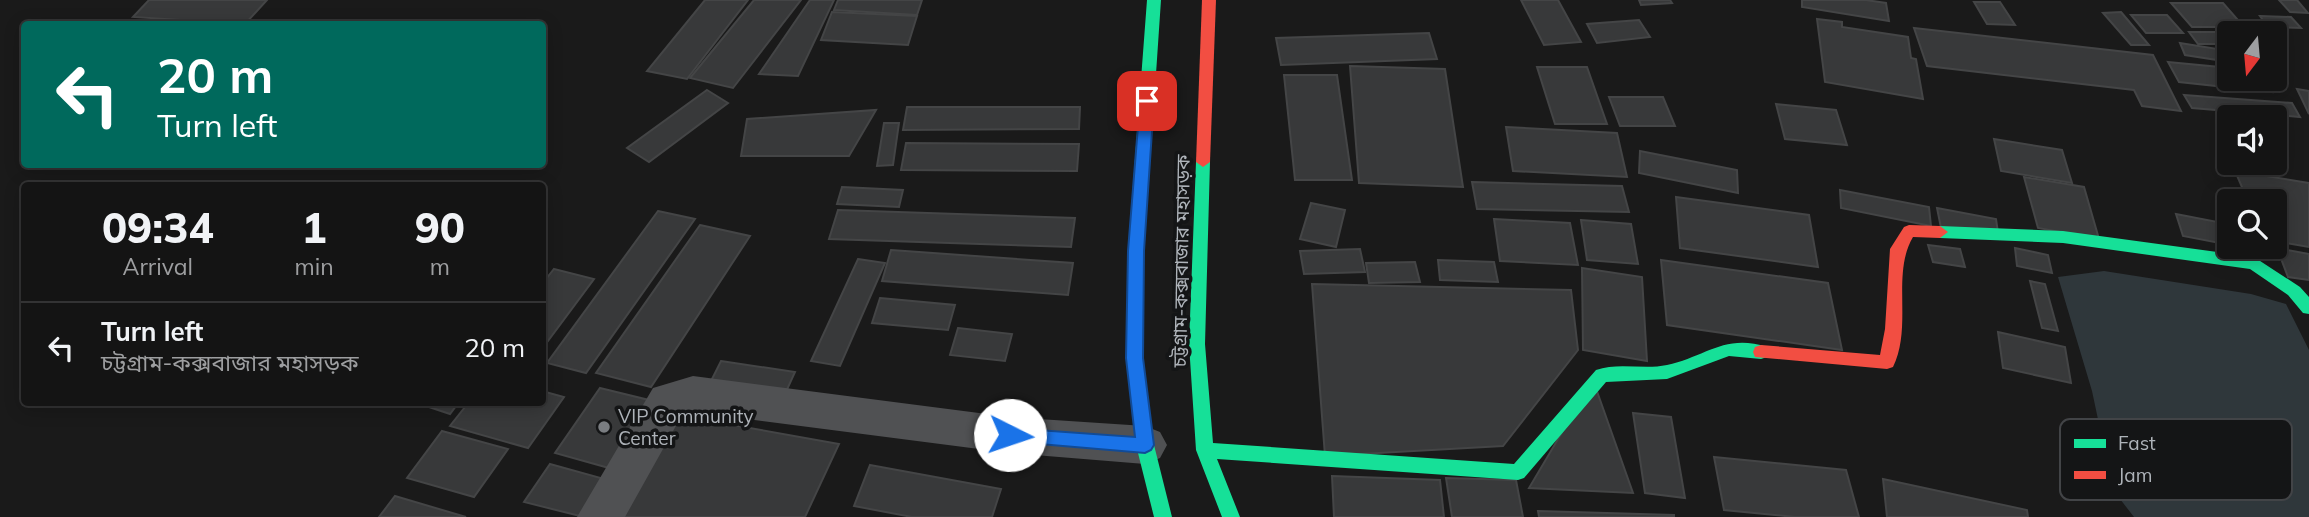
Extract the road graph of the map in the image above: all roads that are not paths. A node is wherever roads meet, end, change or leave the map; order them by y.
1 (1154, 0) edge
2 (1209, 0) edge
3 (2309, 308) edge
4 (1145, 445) junction
5 (1205, 450) junction
6 (600, 517) edge
7 (1163, 517) edge
8 (1231, 517) edge

1 - 4 main road, চট্টগ্রাম-কক্সবাজার মহাসড়ক
2 - 5 main road, চট্টগ্রাম-কক্সবাজার মহাসড়ক
3 - 5 main road
4 - 6 street
4 - 7 main road, চট্টগ্রাম-কক্সবাজার মহাসড়ক
5 - 8 main road, চট্টগ্রাম-কক্সবাজার মহাসড়ক

